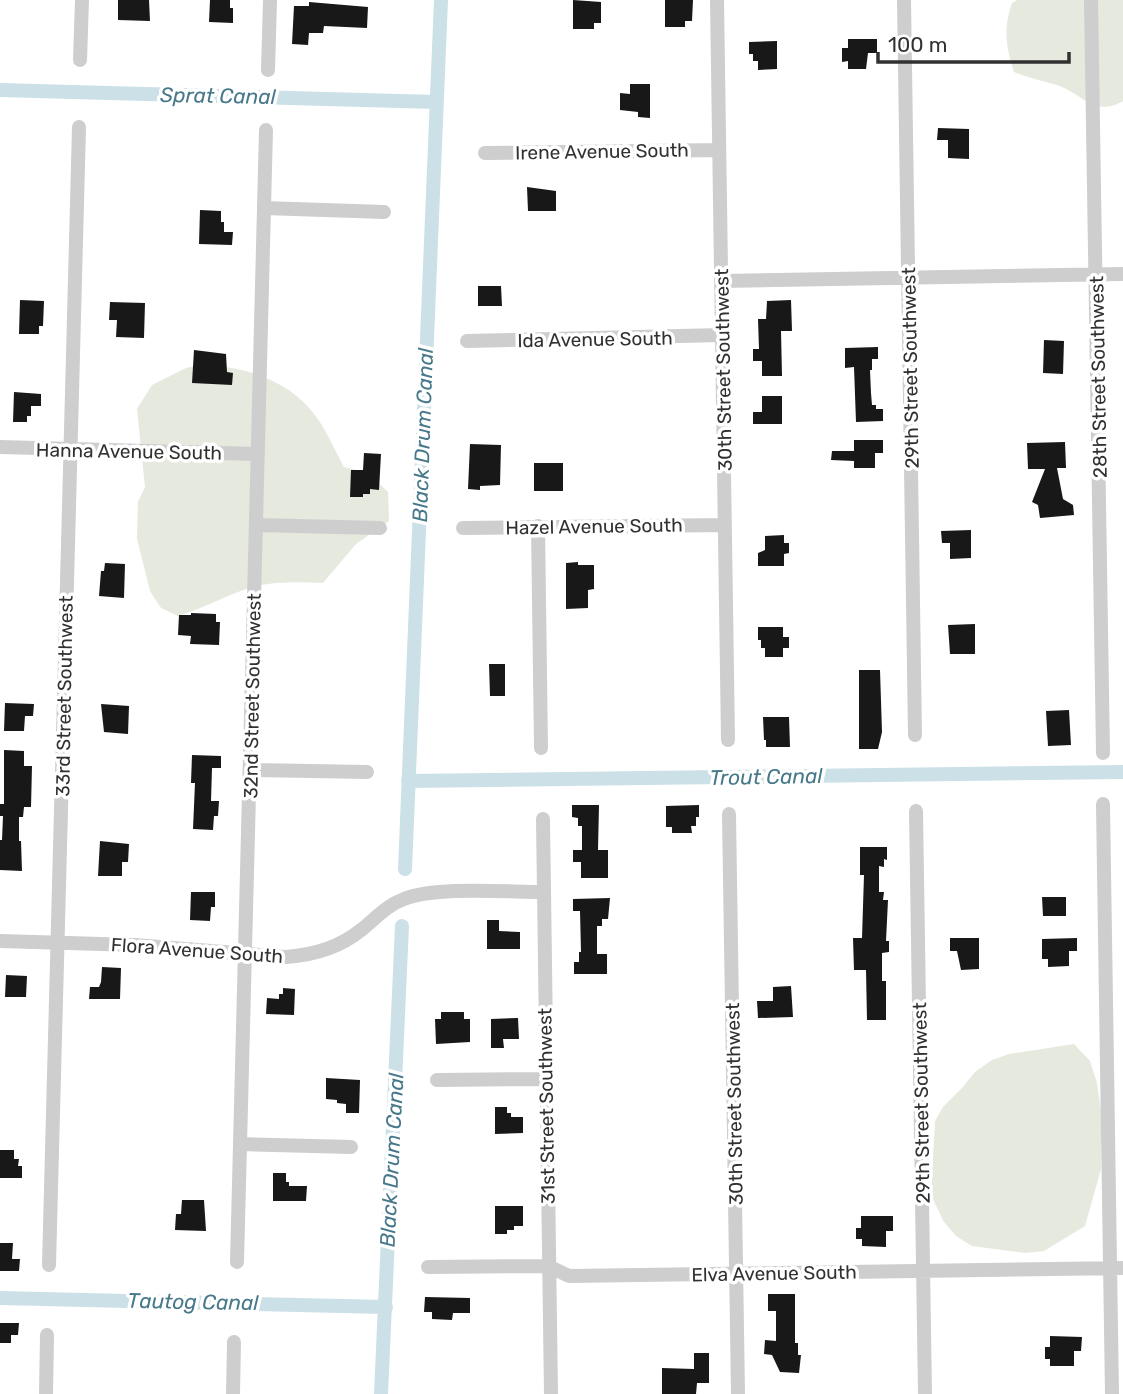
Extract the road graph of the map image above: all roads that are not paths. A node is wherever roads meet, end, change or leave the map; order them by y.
1 (82, 0) edge
2 (270, 0) edge
3 (717, 0) edge
4 (904, 0) edge
5 (1091, 0) edge
6 (80, 60) dead end
7 (268, 70) dead end
8 (79, 127) dead end
9 (266, 130) dead end
10 (719, 150) junction
11 (485, 153) dead end
12 (264, 208) junction
13 (384, 212) dead end
14 (1123, 274) edge
15 (1096, 275) junction
16 (908, 278) junction
17 (721, 281) junction
18 (722, 335) junction
19 (467, 341) dead end
20 (0, 447) edge
21 (70, 449) junction
22 (258, 454) junction
23 (256, 525) junction
24 (725, 525) junction
25 (538, 526) junction
26 (380, 528) dead end
27 (463, 528) dead end
28 (915, 735) dead end
29 (729, 740) dead end
30 (541, 748) dead end
31 (1103, 753) dead end
32 (250, 769) junction
33 (367, 772) dead end
34 (1103, 804) dead end
35 (916, 811) dead end
36 (729, 814) dead end
37 (543, 819) dead end
38 (544, 892) junction
39 (0, 941) edge
40 (58, 943) junction
41 (245, 954) junction
42 (546, 1079) junction
43 (437, 1080) dead end
44 (240, 1144) junction
45 (351, 1147) dead end
46 (237, 1262) dead end
47 (49, 1265) dead end
48 (548, 1266) junction
49 (428, 1267) dead end
50 (1117, 1268) edge
51 (923, 1271) junction
52 (737, 1274) junction
53 (47, 1335) dead end
54 (234, 1342) dead end
55 (46, 1394) edge
56 (233, 1394) edge
57 (551, 1394) edge
58 (738, 1394) edge
59 (925, 1394) edge
60 (1112, 1394) edge

1 - 6 street
2 - 7 street
3 - 10 street, 30th Street Southwest
4 - 16 street, 29th Street Southwest
5 - 15 street, 28th Street Southwest
8 - 21 street, 33rd Street Southwest
9 - 12 street, 32nd Street Southwest
10 - 11 street, Irene Avenue South
10 - 17 street, 30th Street Southwest
12 - 13 street
12 - 22 street, 32nd Street Southwest
14 - 15 street
15 - 16 street
15 - 31 street, 28th Street Southwest
16 - 17 street
16 - 28 street, 29th Street Southwest
17 - 18 street, 30th Street Southwest
18 - 19 street, Ida Avenue South
18 - 24 street, 30th Street Southwest
20 - 21 street, Hanna Avenue South
21 - 22 street, Hanna Avenue South
21 - 40 street, 33rd Street Southwest
22 - 23 street, 32nd Street Southwest
23 - 26 street
23 - 32 street, 32nd Street Southwest
24 - 25 street, Hazel Avenue South
24 - 29 street, 30th Street Southwest
25 - 27 street, Hazel Avenue South
25 - 30 street
32 - 33 street
32 - 41 street, 32nd Street Southwest
34 - 50 street
35 - 51 street, 29th Street Southwest
36 - 52 street, 30th Street Southwest
37 - 38 street, 31st Street Southwest
38 - 41 street, Flora Avenue South
38 - 42 street, 31st Street Southwest
39 - 40 street, Flora Avenue South
40 - 41 street, Flora Avenue South
40 - 47 street, 33rd Street Southwest
41 - 44 street, 32nd Street Southwest
42 - 43 street
42 - 48 street, 31st Street Southwest
44 - 45 street
44 - 46 street, 32nd Street Southwest
48 - 49 street, Elva Avenue South
48 - 52 street, Elva Avenue South
48 - 57 street, 31st Street Southwest
50 - 51 street, Elva Avenue South
50 - 60 street
51 - 52 street, Elva Avenue South
51 - 59 street, 29th Street Southwest
52 - 58 street, 30th Street Southwest
53 - 55 street
54 - 56 street

